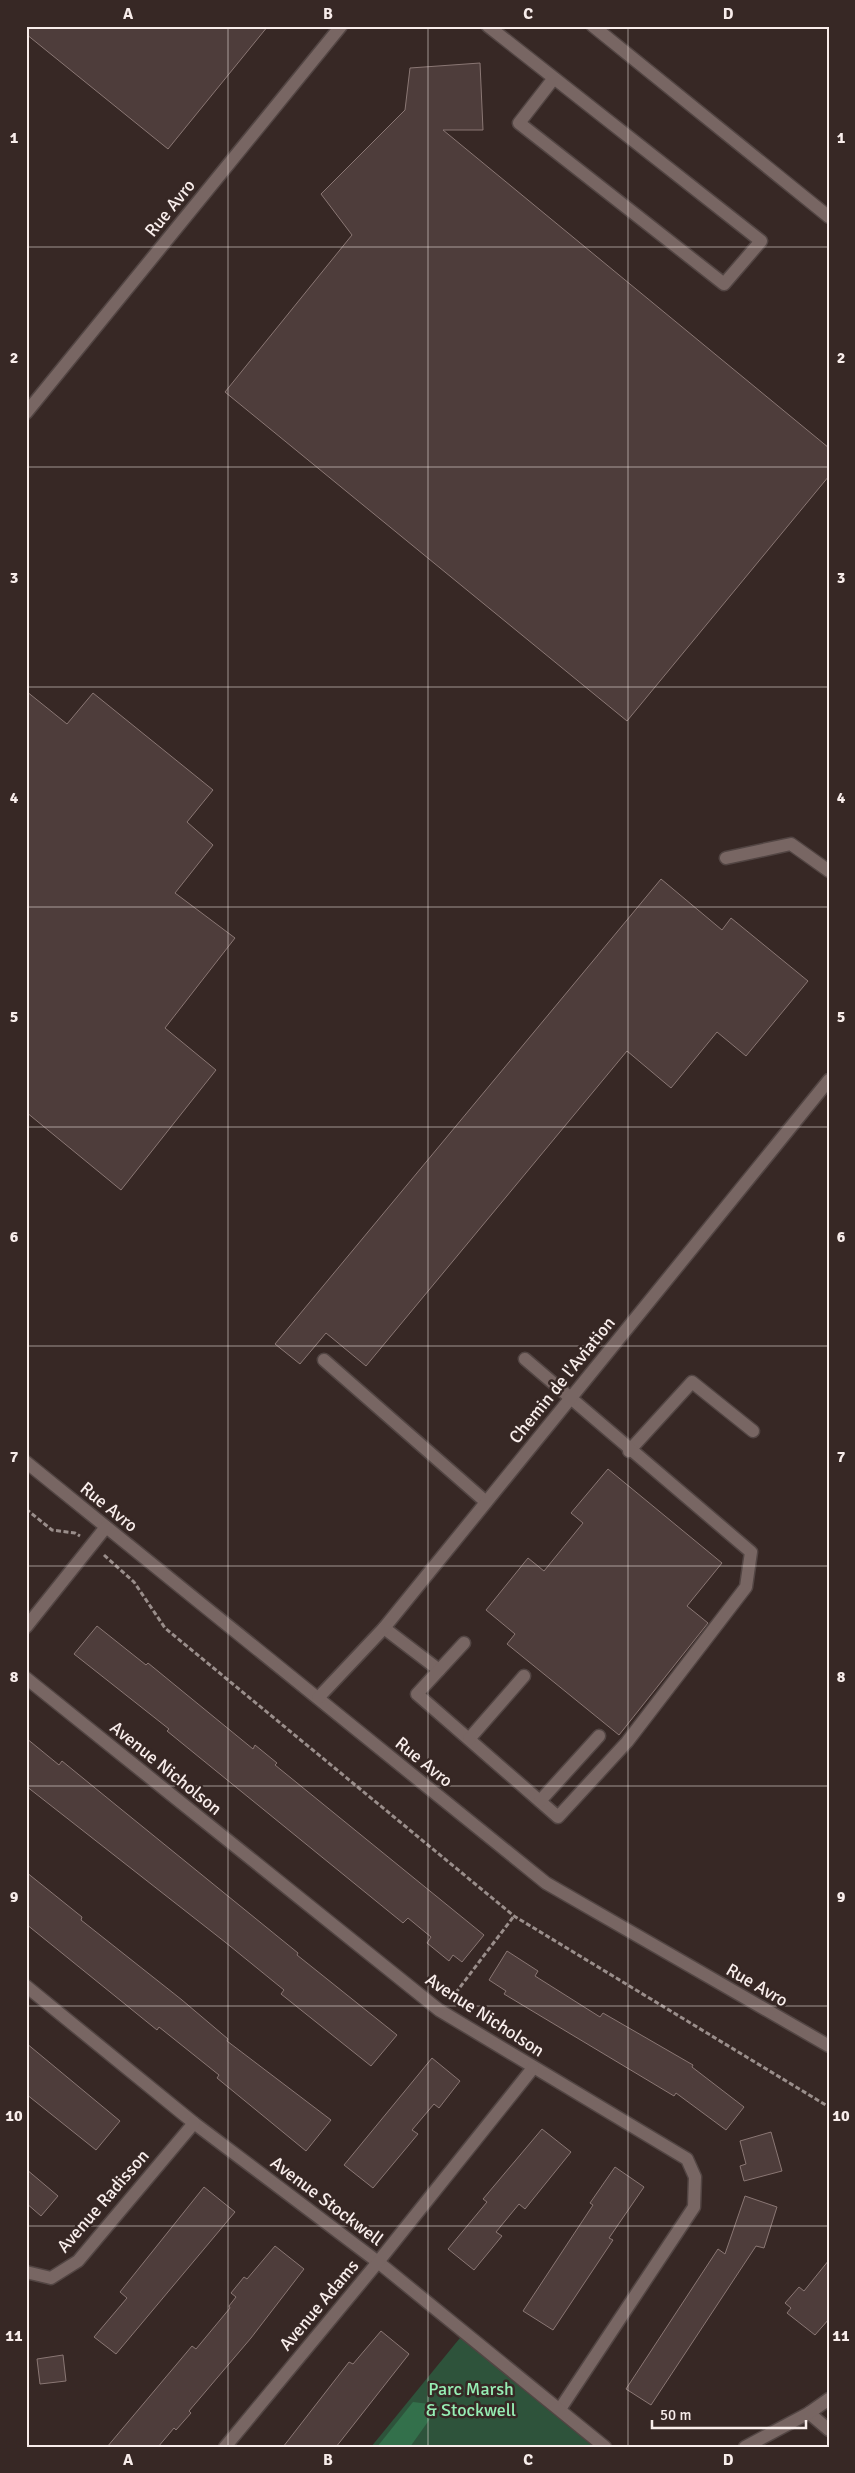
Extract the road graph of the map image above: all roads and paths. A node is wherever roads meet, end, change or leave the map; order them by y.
1 (341, 26) edge
2 (488, 26) edge
3 (592, 26) edge
4 (554, 78) junction
5 (829, 217) edge
6 (26, 413) edge
7 (726, 858) dead end
8 (829, 872) edge
9 (829, 1080) edge
10 (524, 1359) dead end
11 (324, 1360) dead end
12 (570, 1397) junction
13 (753, 1431) dead end
14 (629, 1451) junction
15 (26, 1462) edge
16 (486, 1502) junction
17 (26, 1509) edge
18 (106, 1527) junction
19 (75, 1533) dead end
20 (112, 1563) dead end
21 (26, 1627) edge
22 (384, 1628) junction
23 (464, 1643) dead end
24 (439, 1670) junction
25 (524, 1676) dead end
26 (26, 1678) edge
27 (318, 1698) junction
28 (599, 1736) dead end
29 (469, 1739) junction
30 (540, 1801) junction
31 (514, 1916) junction
32 (26, 1986) edge
33 (450, 2000) dead end
34 (829, 2046) edge
35 (532, 2068) junction
36 (829, 2108) edge
37 (194, 2123) junction
38 (378, 2262) junction
39 (26, 2272) edge
40 (829, 2399) edge
41 (560, 2409) junction
42 (809, 2413) junction
43 (829, 2430) edge
44 (225, 2447) edge
45 (605, 2447) edge
46 (746, 2447) edge

1 - 6 street, Rue Avro
2 - 4 street
3 - 5 street
4 - 4 street
7 - 8 street
9 - 12 street, Chemin de l'Aviation
10 - 12 street
11 - 16 street
12 - 14 street
12 - 16 street, Chemin de l'Aviation
13 - 14 street
14 - 30 street
15 - 18 street, Rue Avro
16 - 22 street, Chemin de l'Aviation
17 - 19 path
18 - 21 street
18 - 27 street, Rue Avro
20 - 31 path
22 - 24 street
22 - 27 street, Chemin de l'Aviation
23 - 24 street
24 - 29 street
25 - 29 street
26 - 35 street, Avenue Nicholson
27 - 34 street, Rue Avro
28 - 30 street
29 - 30 street
31 - 33 path
31 - 36 path
32 - 37 street, Avenue Stockwell
35 - 38 street, Avenue Adams
35 - 41 street, Avenue Nicholson
37 - 38 street, Avenue Stockwell
37 - 39 street, Avenue Radisson
38 - 41 street, Avenue Stockwell
38 - 44 street, Avenue Adams
40 - 42 street
41 - 45 street, Avenue Stockwell
42 - 43 street
42 - 46 street

